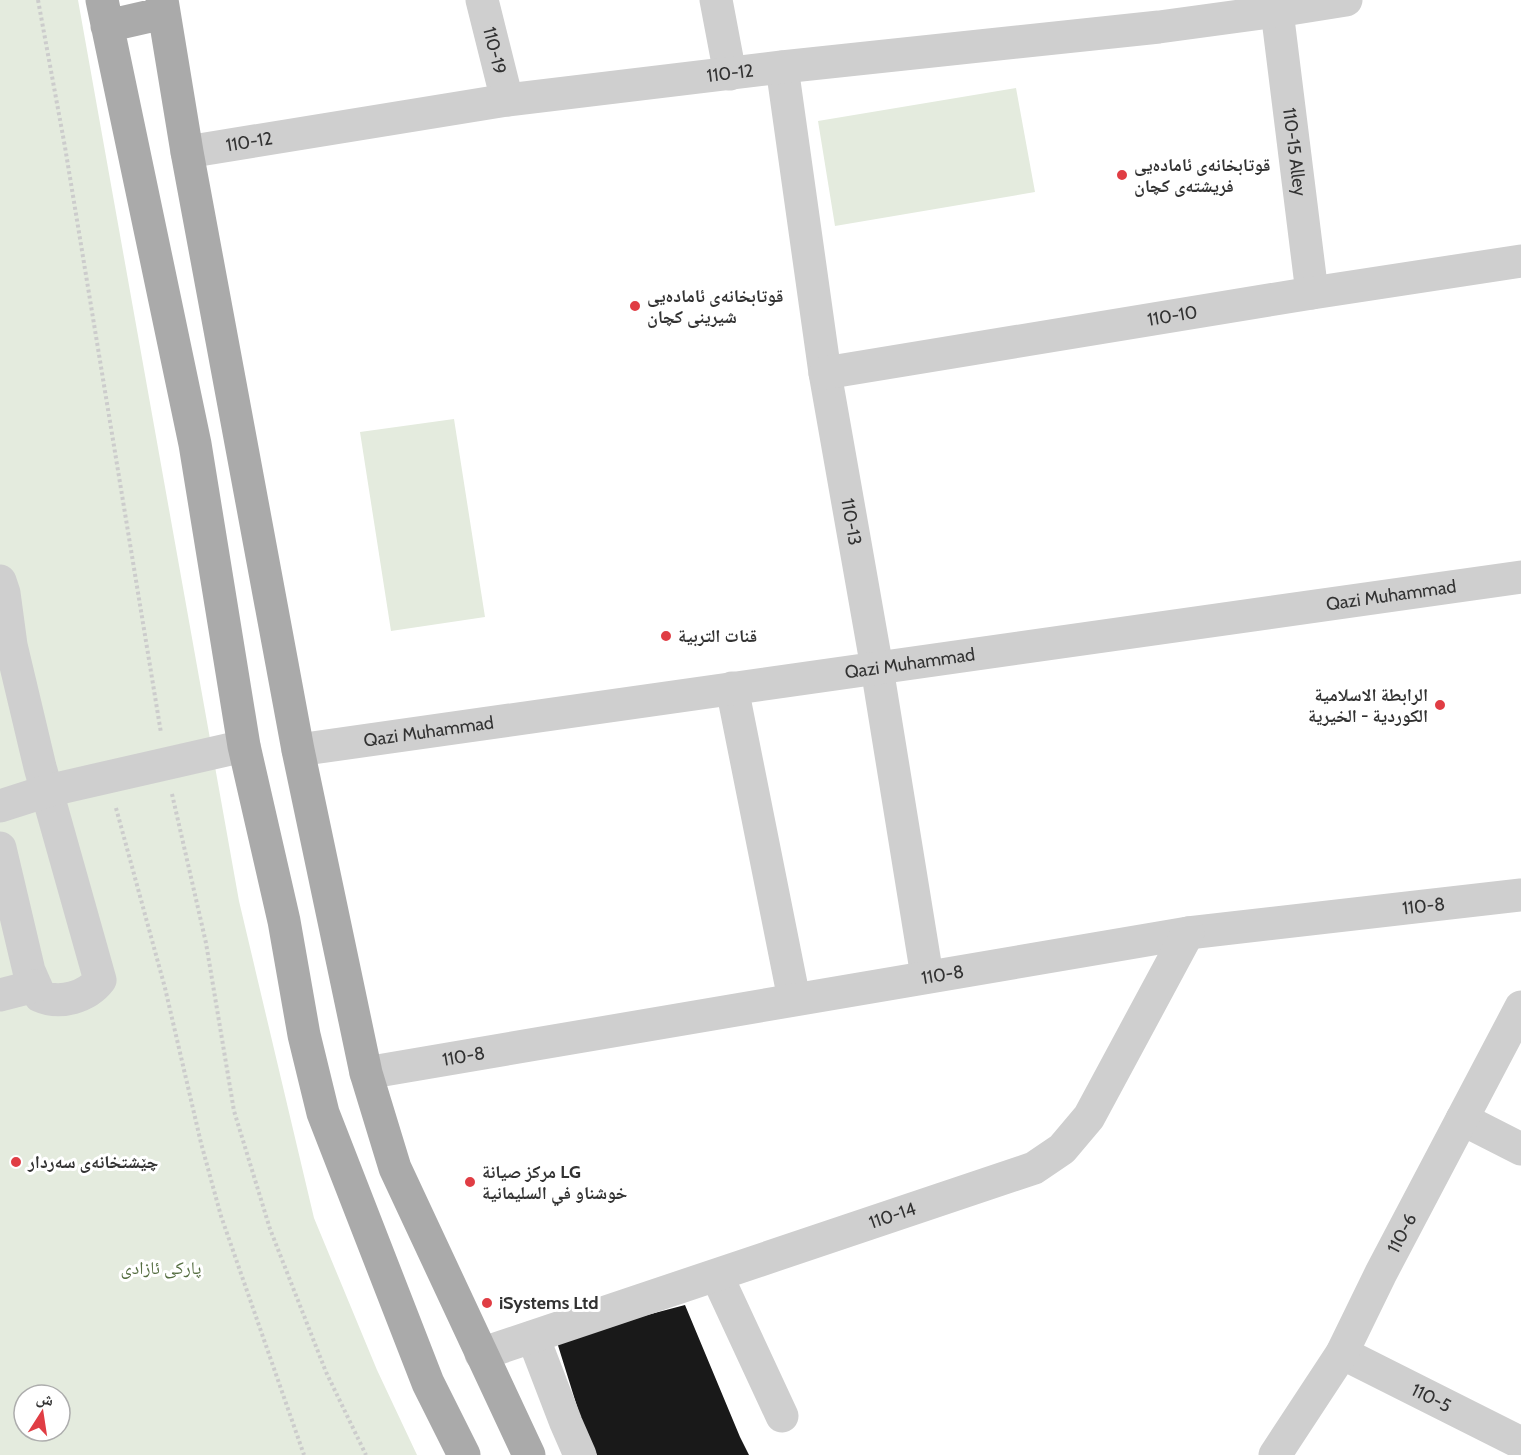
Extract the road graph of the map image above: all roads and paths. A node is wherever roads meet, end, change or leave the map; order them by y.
1 (482, 0) edge
2 (716, 0) edge
3 (1347, 0) edge
4 (163, 7) edge
5 (1277, 11) junction
6 (105, 13) edge
7 (1157, 13) edge
8 (782, 67) junction
9 (730, 74) junction
10 (507, 100) junction
11 (187, 152) junction
12 (1521, 261) edge
13 (1312, 293) junction
14 (825, 373) junction
15 (1521, 577) edge
16 (0, 581) edge
17 (877, 668) junction
18 (732, 688) junction
19 (244, 746) junction
20 (298, 750) junction
21 (108, 778) junction
22 (47, 791) junction
23 (0, 806) edge
24 (0, 848) edge
25 (1521, 895) edge
26 (1188, 933) junction
27 (927, 976) junction
28 (35, 986) junction
29 (0, 995) edge
30 (794, 999) junction
31 (1521, 1007) edge
32 (366, 1073) junction
33 (1462, 1119) junction
34 (1521, 1149) edge
35 (717, 1276) junction
36 (533, 1337) junction
37 (1341, 1353) junction
38 (481, 1354) junction
39 (782, 1416) dead end
40 (1521, 1443) edge
41 (304, 1455) edge
42 (464, 1455) edge
43 (529, 1455) edge
44 (580, 1455) edge
45 (1275, 1455) edge

1 - 10 street, 110-19
2 - 9 street
3 - 5 street, 110-12
4 - 6 main road
4 - 11 main road
5 - 7 street, 110-12
5 - 13 street, 110-15 Alley
6 - 19 main road
7 - 8 street, 110-12
8 - 9 street, 110-12
8 - 14 street, 110-13
9 - 10 street, 110-12
10 - 11 street, 110-12
11 - 20 main road
12 - 13 street, 110-10
13 - 14 street, 110-10
14 - 17 street, 110-13
15 - 17 street, Qazi Muhammad
16 - 22 street
17 - 18 street, Qazi Muhammad
17 - 27 street, 110-13
18 - 20 street, Qazi Muhammad
18 - 30 street
19 - 21 street
19 - 42 main road
20 - 32 main road
21 - 22 street
21 - 41 path
22 - 23 street
22 - 28 street
24 - 28 street
25 - 26 street, 110-8
26 - 27 street, 110-8
26 - 35 street, 110-14
27 - 30 street, 110-8
28 - 29 street
30 - 32 street, 110-8
31 - 33 street, 110-6
32 - 38 main road
33 - 34 street
33 - 37 street, 110-6
35 - 36 street, 110-14
35 - 39 street
36 - 38 street, 110-14
36 - 44 street
37 - 40 street, 110-5
37 - 45 street, 110-6
38 - 43 main road

